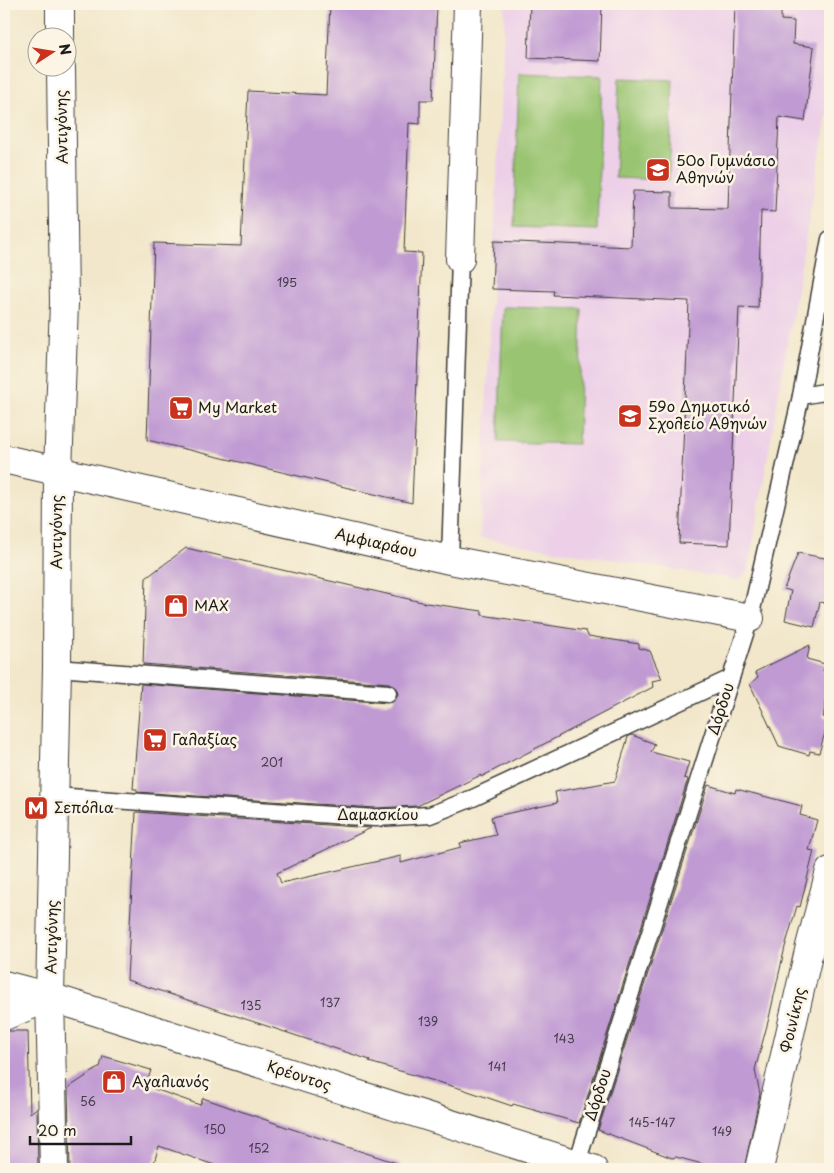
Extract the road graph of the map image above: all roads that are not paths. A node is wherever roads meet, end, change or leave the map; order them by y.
1 (60, 4) edge
2 (468, 4) edge
3 (60, 28) edge
4 (61, 78) edge
5 (830, 238) edge
6 (460, 260) joint
7 (830, 391) edge
8 (802, 396) junction
9 (4, 459) edge
10 (58, 471) junction
11 (450, 560) junction
12 (750, 618) junction
13 (57, 668) junction
14 (731, 678) junction
15 (388, 693) dead end
16 (55, 796) junction
17 (830, 871) edge
18 (820, 949) edge
19 (4, 985) edge
20 (50, 997) junction
21 (4, 1016) edge
22 (581, 1167) edge
23 (54, 1169) edge
24 (759, 1169) edge

1 - 3 street
2 - 6 street
4 - 10 street, Αντιγόνης
5 - 8 lane, Δόρδου
6 - 11 lane
7 - 8 lane
8 - 12 lane, Δόρδου
9 - 10 street, Αμφιαράου
10 - 11 street, Αμφιαράου
10 - 13 street, Αντιγόνης
11 - 12 street, Αμφιαράου
12 - 14 lane, Δόρδου
13 - 15 lane
13 - 16 street, Αντιγόνης
14 - 16 lane, Δαμασκίου
14 - 22 lane, Δόρδου
16 - 20 street, Αντιγόνης
17 - 18 street, Φοινίκης
18 - 24 street, Φοινίκης
19 - 20 street, Κρέοντος
20 - 21 street
20 - 22 street, Κρέοντος
20 - 23 street, Αντιγόνης

